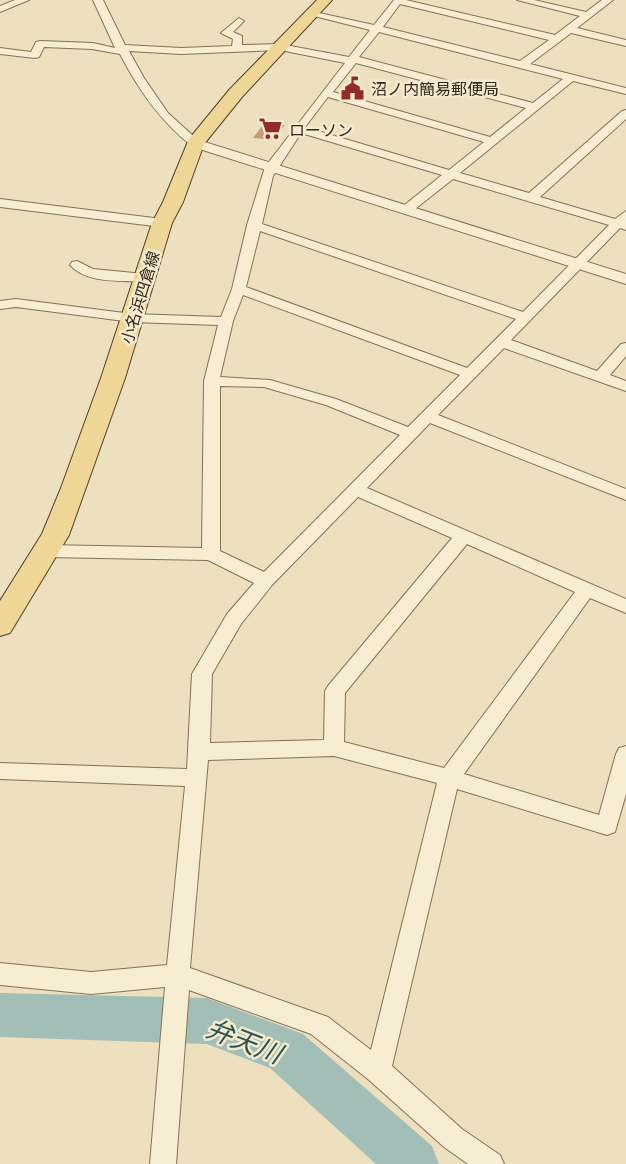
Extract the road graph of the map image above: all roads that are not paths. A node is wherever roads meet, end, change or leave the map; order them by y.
1 (24, 0) edge
2 (98, 0) edge
3 (398, 0) edge
4 (522, 0) edge
5 (608, 0) edge
6 (322, 3) edge
7 (0, 9) edge
8 (588, 15) junction
9 (239, 21) dead end
10 (375, 28) junction
11 (571, 30) junction
12 (135, 34) dead end
13 (186, 38) dead end
14 (558, 39) junction
15 (626, 43) edge
16 (280, 47) junction
17 (134, 48) junction
18 (237, 49) junction
19 (121, 50) junction
20 (0, 51) edge
21 (181, 51) junction
22 (353, 60) junction
23 (522, 65) junction
24 (572, 77) junction
25 (626, 91) edge
26 (328, 94) junction
27 (535, 107) junction
28 (626, 113) edge
29 (298, 129) junction
30 (493, 141) junction
31 (195, 142) junction
32 (271, 167) junction
33 (451, 174) junction
34 (531, 198) junction
35 (0, 203) edge
36 (406, 210) junction
37 (623, 222) edge
38 (162, 223) junction
39 (254, 225) junction
40 (578, 264) junction
41 (77, 265) dead end
42 (144, 278) junction
43 (626, 279) edge
44 (239, 289) junction
45 (0, 305) edge
46 (525, 317) junction
47 (132, 318) junction
48 (226, 321) junction
49 (502, 342) junction
50 (626, 346) edge
51 (471, 374) junction
52 (600, 377) junction
53 (212, 381) junction
54 (626, 386) edge
55 (429, 417) junction
56 (412, 434) junction
57 (356, 490) junction
58 (626, 495) edge
59 (464, 536) junction
60 (46, 551) junction
61 (211, 554) junction
62 (266, 581) junction
63 (587, 589) junction
64 (626, 606) edge
65 (0, 625) edge
66 (334, 748) junction
67 (199, 752) junction
68 (626, 754) edge
69 (0, 771) edge
70 (196, 778) junction
71 (449, 778) junction
72 (0, 974) edge
73 (178, 975) junction
74 (378, 1071) junction
75 (163, 1164) edge
76 (491, 1164) edge

1 - 7 street
2 - 19 street
3 - 10 street
3 - 14 street
4 - 8 street
5 - 8 street
6 - 10 street
6 - 16 main road, 小名浜四倉線
8 - 11 street
9 - 18 street
10 - 22 street
10 - 23 street
11 - 14 street
11 - 15 street
12 - 17 street
13 - 21 street
14 - 23 street
16 - 18 street
16 - 22 street
16 - 31 main road, 小名浜四倉線
17 - 19 street
17 - 21 street
18 - 21 street
19 - 20 street
19 - 31 street
22 - 26 street
22 - 27 street
23 - 24 street
24 - 25 street
24 - 27 street
26 - 29 street
26 - 30 street
27 - 30 street
28 - 34 street
29 - 32 street
29 - 33 street
30 - 33 street
31 - 32 street
31 - 38 main road, 小名浜四倉線
32 - 36 street
32 - 39 street
33 - 34 street
33 - 36 street
34 - 37 street
35 - 38 street
36 - 40 street
37 - 40 street
38 - 42 main road, 小名浜四倉線
39 - 44 street
39 - 46 street
40 - 43 street
40 - 46 street
41 - 42 street
42 - 47 main road, 小名浜四倉線
44 - 48 street
44 - 51 street
45 - 47 street
46 - 49 street
47 - 48 street
47 - 60 main road, 小名浜四倉線
48 - 53 street
49 - 51 street
49 - 52 street
50 - 52 street
51 - 55 street
52 - 54 street
53 - 56 street
53 - 61 street
55 - 56 street
55 - 58 street
56 - 57 street
57 - 59 street
57 - 62 street
59 - 63 street
59 - 66 street
60 - 61 street
60 - 65 main road, 小名浜四倉線
61 - 62 street
62 - 67 street
63 - 64 street
63 - 71 street
66 - 67 street
66 - 71 street
67 - 70 street
68 - 71 street
69 - 70 street
70 - 73 street
71 - 74 street
72 - 73 street
73 - 74 street
73 - 75 street
74 - 76 street

